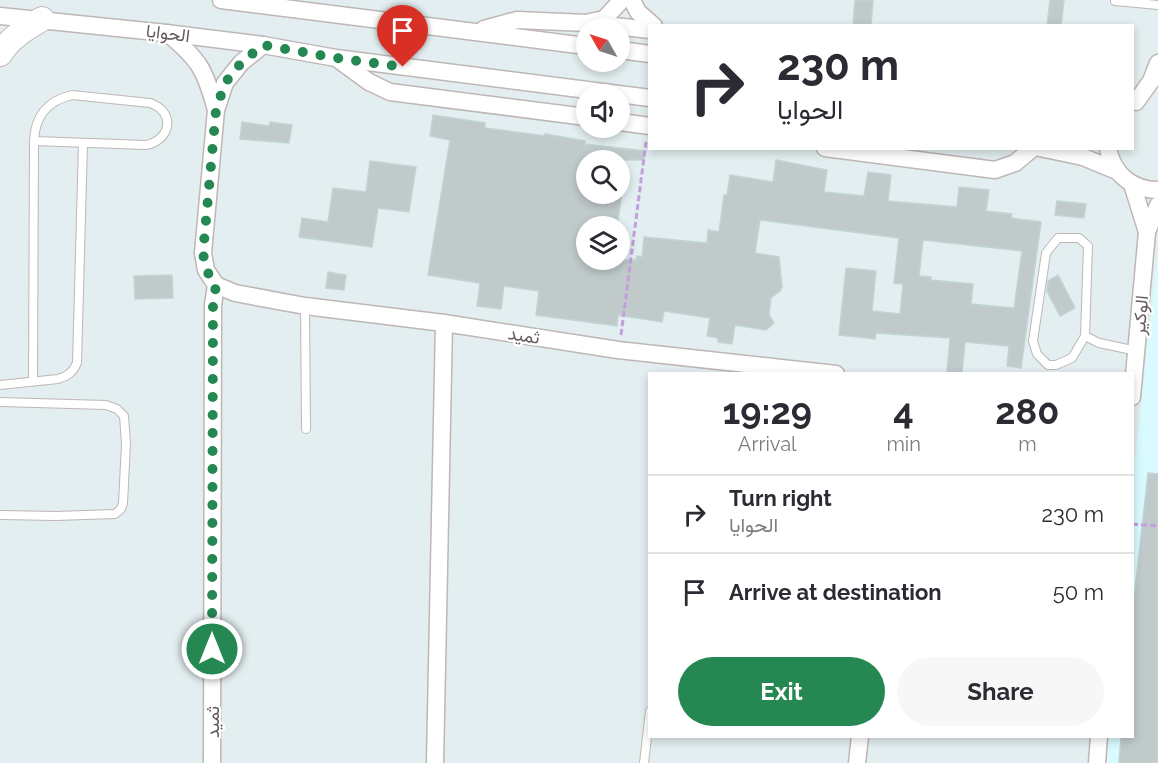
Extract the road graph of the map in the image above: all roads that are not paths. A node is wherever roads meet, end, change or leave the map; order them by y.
1 (221, 0) edge
2 (622, 0) edge
3 (632, 0) edge
4 (1115, 1) edge
5 (1158, 4) edge
6 (0, 16) edge
7 (605, 18) edge
8 (42, 20) junction
9 (576, 23) edge
10 (652, 24) edge
11 (630, 28) edge
12 (648, 30) edge
13 (477, 31) junction
14 (166, 33) junction
15 (263, 45) junction
16 (576, 45) edge
17 (630, 51) edge
18 (0, 54) edge
19 (648, 54) edge
20 (336, 58) junction
21 (1158, 63) edge
22 (648, 98) edge
23 (1158, 98) edge
24 (1134, 103) edge
25 (216, 110) junction
26 (576, 116) edge
27 (630, 123) edge
28 (648, 126) edge
29 (34, 141) junction
30 (83, 143) junction
31 (840, 150) edge
32 (1031, 150) edge
33 (1050, 150) edge
34 (1108, 150) edge
35 (1117, 171) junction
36 (1132, 184) junction
37 (1158, 190) edge
38 (1158, 205) edge
39 (1147, 232) junction
40 (216, 285) junction
41 (305, 306) junction
42 (444, 323) junction
43 (1085, 336) junction
44 (1137, 351) junction
45 (818, 372) edge
46 (1134, 379) edge
47 (33, 381) junction
48 (0, 385) edge
49 (0, 402) edge
50 (306, 429) dead end
51 (0, 515) edge
52 (648, 728) edge
53 (860, 738) edge
54 (1099, 738) edge
55 (212, 763) edge
56 (435, 763) edge
57 (644, 763) edge
58 (857, 763) edge
59 (1097, 763) edge

1 - 13 street
2 - 7 street
3 - 10 street
4 - 5 lane
6 - 8 street, الحوايا
8 - 14 street, الحوايا
8 - 18 street
9 - 13 street
11 - 12 street
13 - 16 street
14 - 15 street, الحوايا
14 - 25 street
15 - 20 street, الحوايا
15 - 25 street
17 - 19 street
20 - 22 street, الحوايا
20 - 26 street, الحوايا
21 - 24 street
23 - 24 street
25 - 40 street
27 - 28 street
29 - 30 lane
29 - 30 lane
29 - 47 lane
30 - 47 lane
31 - 32 street
33 - 35 street
34 - 35 street
35 - 36 street
36 - 37 street
36 - 39 street, الوكير
38 - 39 street, الوكير
39 - 44 street, الوكير
40 - 41 street, ثميد
40 - 55 street, ثميد
41 - 42 street, ثميد
41 - 50 lane
42 - 45 street, ثميد
42 - 56 street
43 - 43 lane
43 - 44 lane
44 - 46 street, الوكير
47 - 48 lane
49 - 51 lane
52 - 57 lane
53 - 58 street
54 - 59 street

